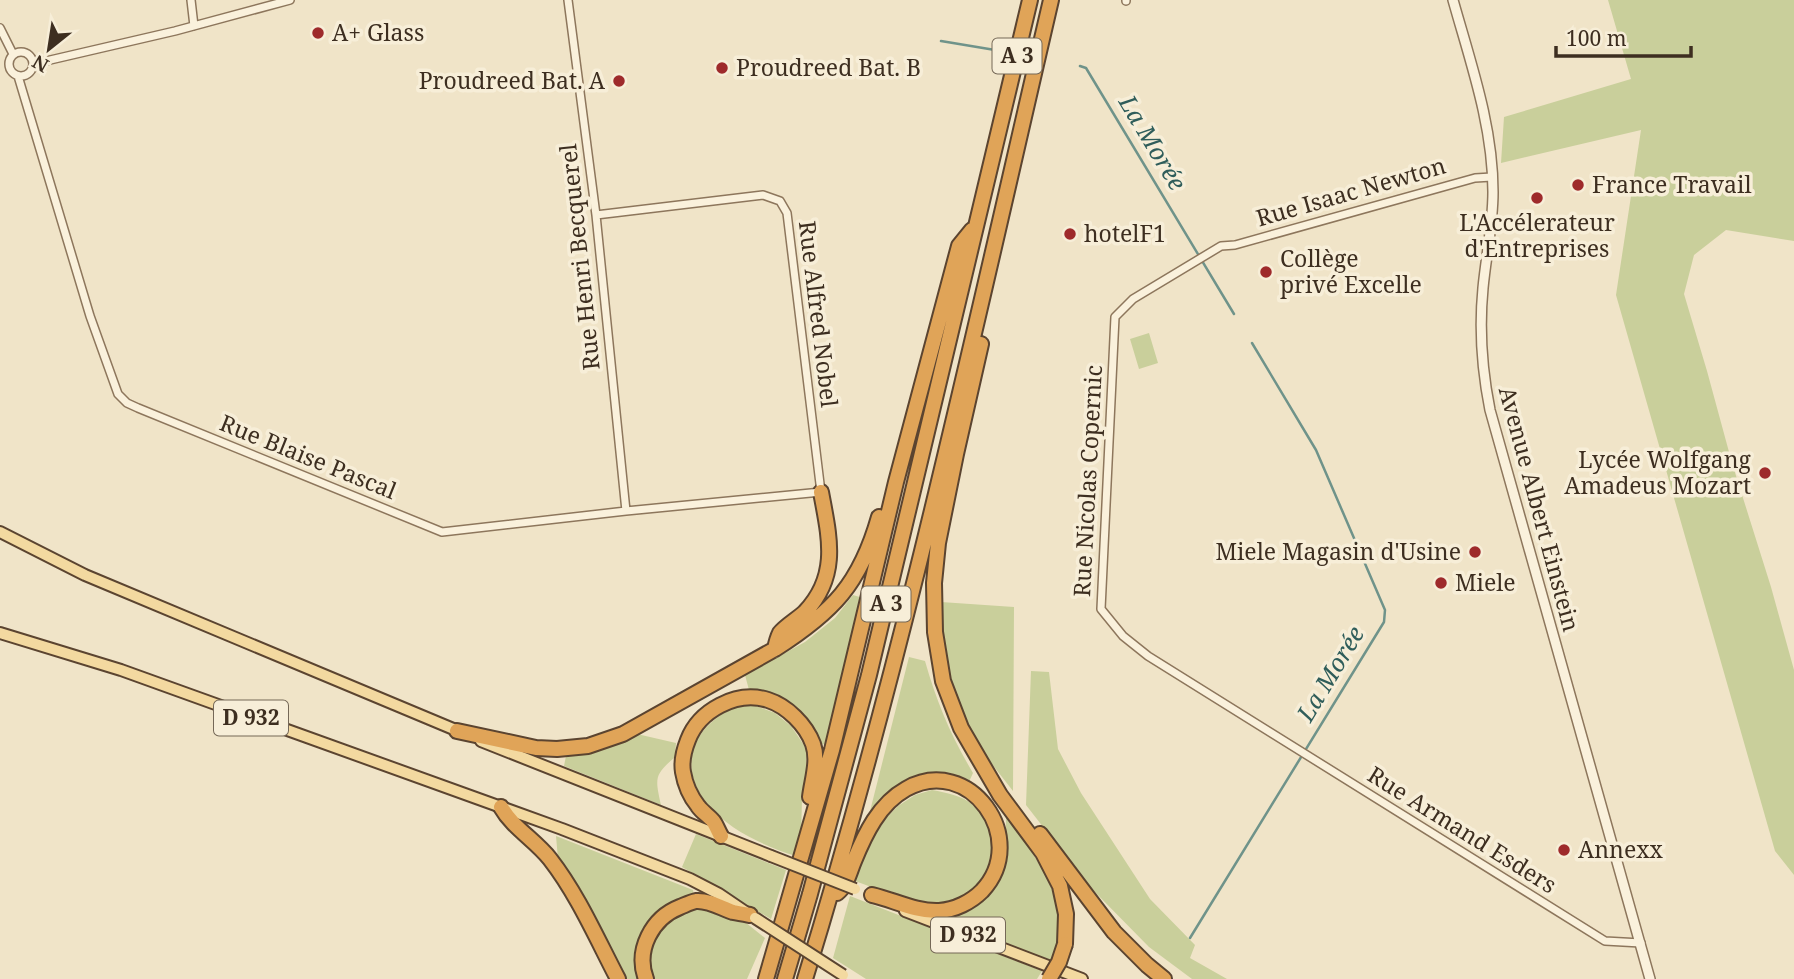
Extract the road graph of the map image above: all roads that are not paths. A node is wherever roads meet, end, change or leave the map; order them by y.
1 (191, 0) edge
2 (290, 0) edge
3 (568, 0) edge
4 (1030, 0) edge
5 (1052, 0) edge
6 (1453, 0) edge
7 (194, 26) junction
8 (0, 28) edge
9 (13, 54) junction
10 (33, 64) junction
11 (18, 76) junction
12 (1492, 177) junction
13 (596, 215) junction
14 (975, 226) junction
15 (1221, 246) joint
16 (977, 319) junction
17 (896, 482) junction
18 (821, 492) junction
19 (626, 511) junction
20 (0, 532) edge
21 (0, 633) edge
22 (775, 649) junction
23 (457, 731) junction
24 (1268, 732) joint
25 (1000, 795) junction
26 (501, 807) junction
27 (815, 808) junction
28 (721, 835) junction
29 (872, 895) junction
30 (830, 898) junction
31 (752, 916) junction
32 (1641, 943) junction
33 (773, 957) junction
34 (846, 977) edge
35 (618, 979) edge
36 (646, 979) edge
37 (756, 979) edge
38 (766, 979) edge
39 (785, 979) edge
40 (805, 979) edge
41 (1049, 979) edge
42 (1082, 979) edge
43 (1164, 979) edge
44 (1650, 979) edge

1 - 7 street
2 - 7 street
3 - 13 street, Rue Henri Becquerel
4 - 14 highway, A 3
5 - 16 highway, A 3
6 - 12 street, Avenue Albert Einstein
7 - 10 street
8 - 9 street
9 - 10 street
9 - 11 street
10 - 11 street
11 - 19 street, Rue Blaise Pascal
12 - 15 street, Rue Isaac Newton
12 - 32 street, Avenue Albert Einstein
13 - 18 street, Rue Alfred Nobel
13 - 19 street, Rue Henri Becquerel
14 - 17 highway
14 - 39 highway, A 3
15 - 24 street, Rue Nicolas Copernic
16 - 25 highway
16 - 30 highway, A 3
17 - 22 highway
17 - 27 highway
18 - 19 street, Rue Blaise Pascal
18 - 22 highway
20 - 23 main road, D 932
21 - 26 main road, D 932
22 - 23 highway
23 - 28 main road, D 932
24 - 32 street, Rue Armand Esders
25 - 41 highway, bridge
25 - 43 highway
26 - 31 main road, D 932
26 - 35 highway
27 - 28 highway
27 - 33 highway
28 - 29 main road, D 932, bridge
29 - 30 highway
29 - 42 main road, D 932
30 - 40 highway, A 3
31 - 34 main road, D 932, bridge
31 - 36 highway
32 - 44 street, Avenue Albert Einstein
33 - 37 highway
33 - 38 highway

